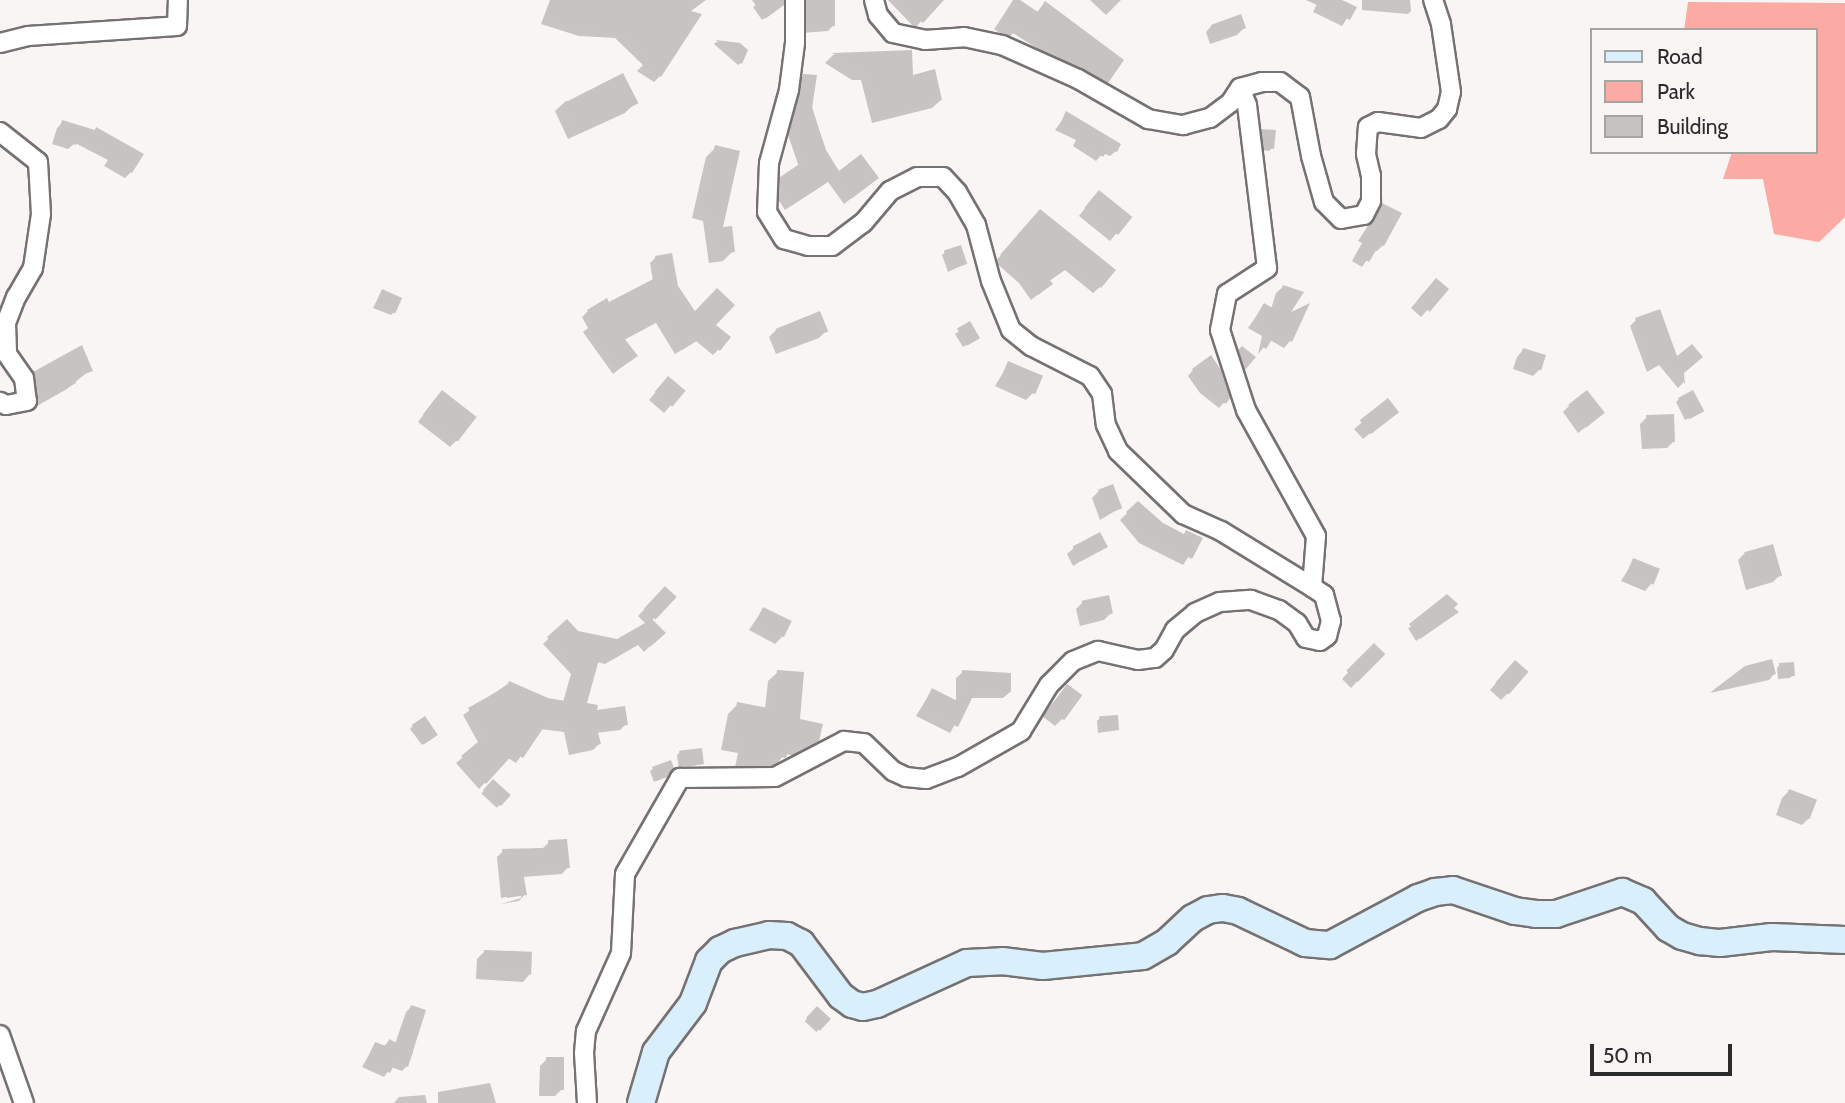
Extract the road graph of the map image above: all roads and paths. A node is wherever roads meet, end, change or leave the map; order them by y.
1 (178, 0) edge
2 (795, 0) edge
3 (874, 0) edge
4 (1433, 0) edge
5 (0, 43) edge
6 (1240, 88) junction
7 (0, 132) edge
8 (0, 402) edge
9 (1312, 587) junction
10 (1845, 940) edge
11 (0, 1035) edge
12 (24, 1103) edge
13 (587, 1103) edge
14 (641, 1103) edge

1 - 5 street
2 - 9 street
3 - 6 street
4 - 6 street
6 - 9 street
7 - 8 street
9 - 13 street
10 - 14 main road
11 - 12 street

